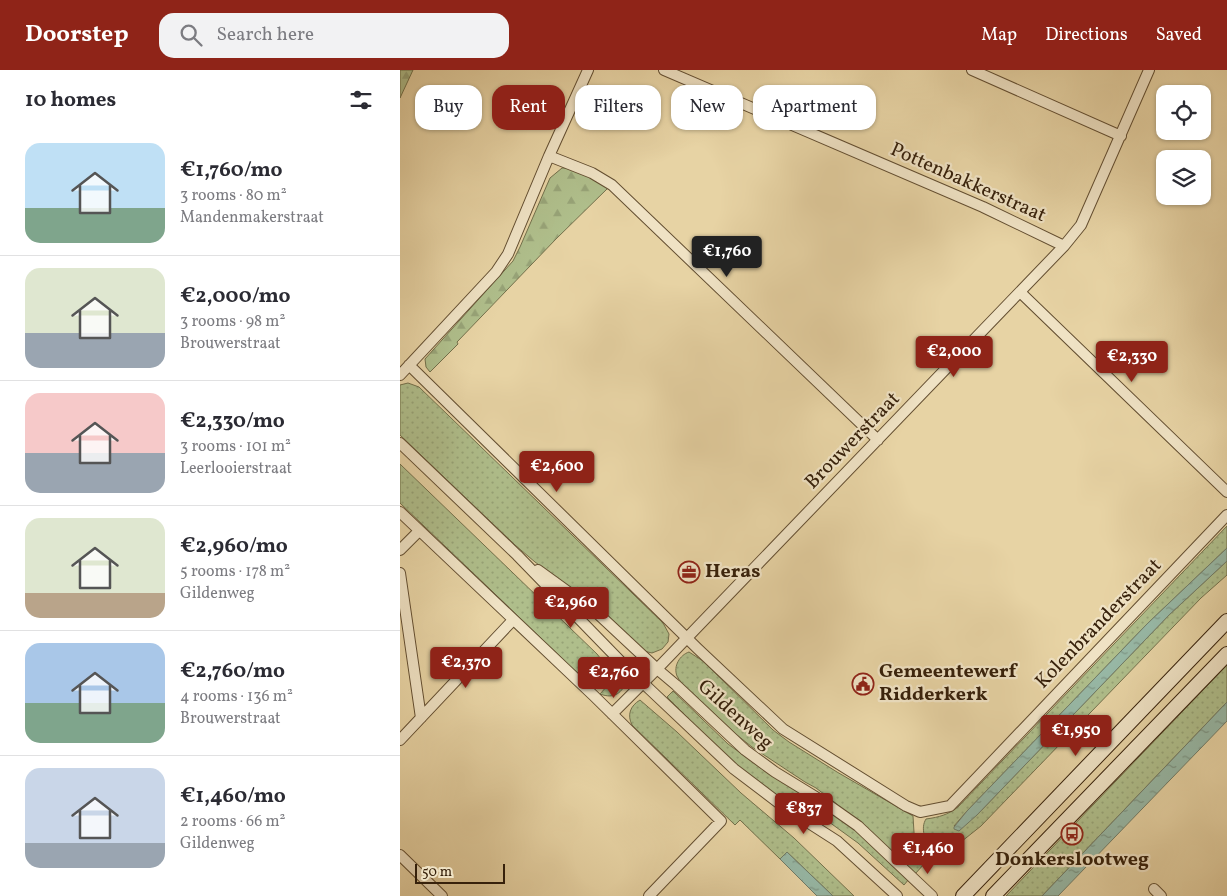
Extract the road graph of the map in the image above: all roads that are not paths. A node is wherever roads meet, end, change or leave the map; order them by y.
1 (588, 70) edge
2 (664, 70) edge
3 (972, 70) edge
4 (1150, 70) edge
5 (1121, 136) junction
6 (549, 156) junction
7 (1064, 246) junction
8 (1020, 292) junction
9 (409, 366) junction
10 (400, 375) edge
11 (878, 440) junction
12 (400, 443) edge
13 (1227, 492) edge
14 (400, 512) edge
15 (1227, 515) edge
16 (419, 530) junction
17 (400, 550) edge
18 (517, 555) junction
19 (400, 573) edge
20 (513, 620) junction
21 (1227, 621) edge
22 (687, 638) junction
23 (1227, 654) edge
24 (657, 669) junction
25 (643, 683) junction
26 (612, 714) junction
27 (421, 718) junction
28 (400, 740) edge
29 (400, 856) edge
30 (442, 896) edge
31 (649, 896) edge
32 (897, 896) edge
33 (932, 896) edge
34 (963, 896) edge
35 (994, 896) edge

1 - 6 street
2 - 7 street, Pottenbakkerstraat
3 - 5 street
4 - 5 street, Brouwerstraat
5 - 7 street, Brouwerstraat
6 - 9 street
6 - 11 street
7 - 8 street, Brouwerstraat
8 - 11 street, Brouwerstraat
8 - 13 street
9 - 10 street
9 - 22 street, Kolenbranderstraat
11 - 22 street, Brouwerstraat
12 - 18 street, Gildenweg
14 - 16 street
15 - 22 street, Kolenbranderstraat
16 - 17 street
16 - 20 street
18 - 24 street, Gildenweg
18 - 25 street, Gildenweg
19 - 27 street
20 - 26 street
20 - 27 street
21 - 34 main road
22 - 24 street, Brouwerstraat
23 - 35 main road
24 - 25 street, Brouwerstraat
24 - 33 street, Gildenweg
25 - 26 street, Brouwerstraat
25 - 32 street, Gildenweg
26 - 31 street
27 - 28 street
29 - 30 street

